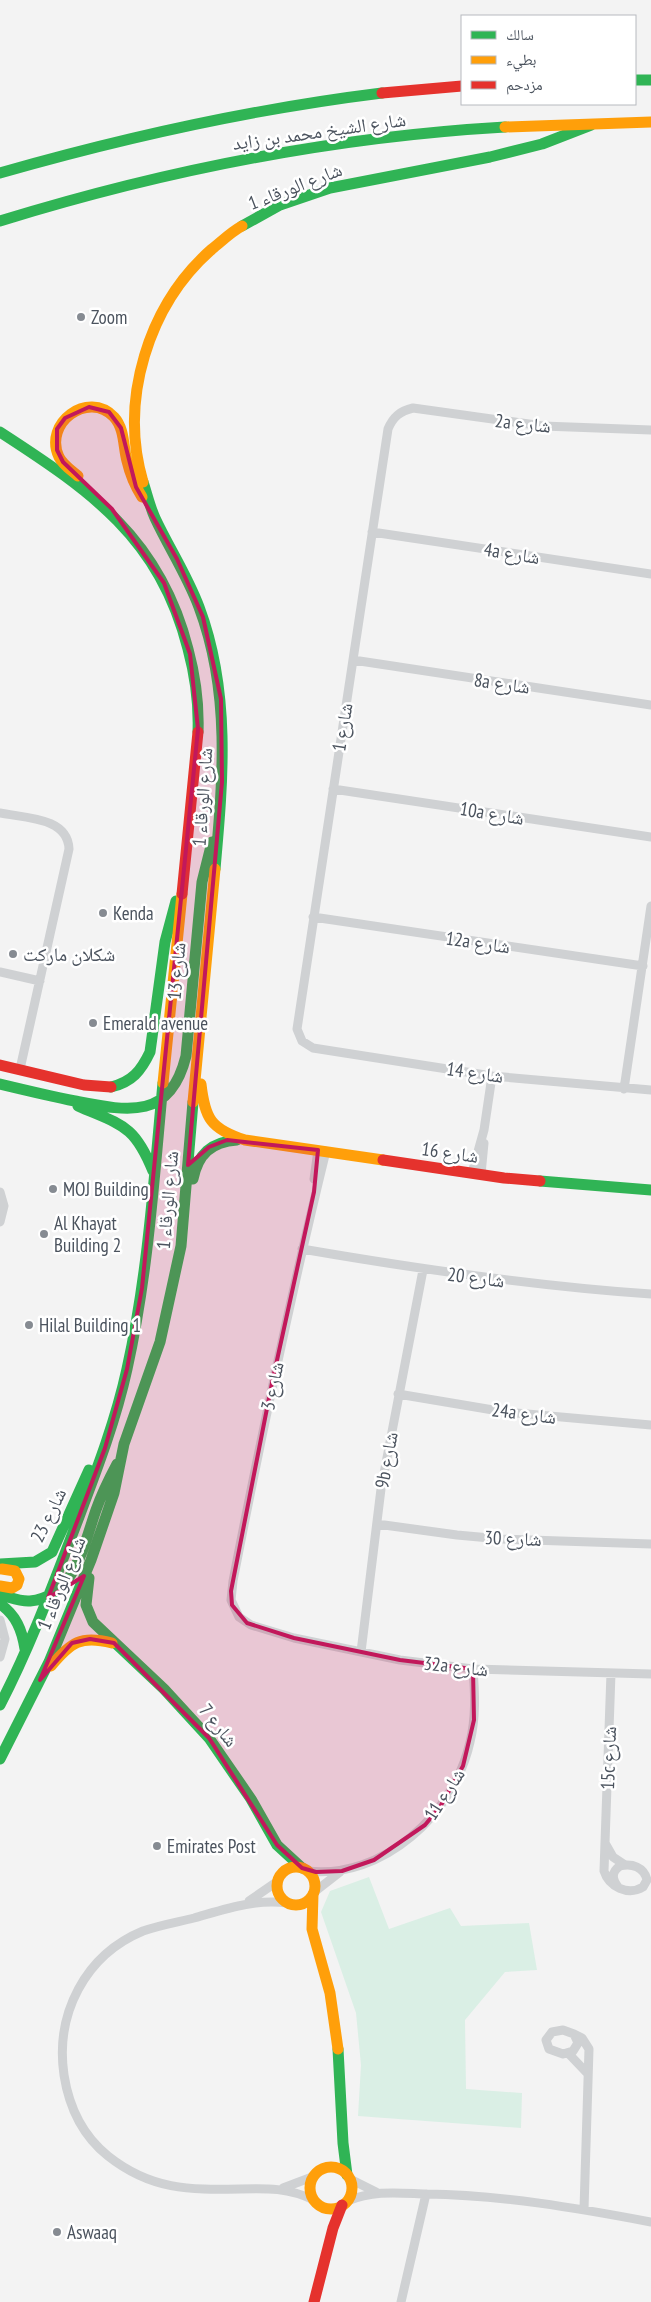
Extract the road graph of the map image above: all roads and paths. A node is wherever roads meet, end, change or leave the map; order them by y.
1 (636, 80) edge
2 (651, 80) edge
3 (461, 86) edge
4 (651, 122) edge
5 (595, 123) junction
6 (0, 173) edge
7 (0, 221) edge
8 (398, 414) joint
9 (651, 430) edge
10 (0, 432) edge
11 (152, 511) junction
12 (122, 524) junction
13 (372, 532) junction
14 (651, 574) edge
15 (353, 660) junction
16 (651, 705) edge
17 (333, 789) junction
18 (0, 813) edge
19 (218, 826) junction
20 (651, 836) edge
21 (184, 882) junction
22 (651, 906) edge
23 (313, 917) junction
24 (642, 966) junction
25 (0, 972) edge
26 (40, 980) junction
27 (302, 1041) joint
28 (198, 1059) junction
29 (0, 1065) edge
30 (20, 1069) junction
31 (492, 1076) junction
32 (0, 1084) edge
33 (624, 1088) junction
34 (651, 1090) edge
35 (161, 1098) junction
36 (68, 1099) junction
37 (245, 1140) junction
38 (322, 1151) junction
39 (476, 1174) junction
40 (155, 1175) junction
41 (651, 1190) edge
42 (0, 1192) edge
43 (185, 1218) junction
44 (0, 1222) edge
45 (302, 1249) junction
46 (423, 1270) junction
47 (651, 1294) edge
48 (398, 1394) junction
49 (651, 1425) edge
50 (105, 1448) junction
51 (120, 1460) junction
52 (377, 1524) junction
53 (651, 1544) edge
54 (90, 1563) junction
55 (0, 1564) edge
56 (0, 1569) edge
57 (0, 1586) edge
58 (0, 1595) edge
59 (48, 1598) junction
60 (0, 1604) edge
61 (0, 1620) edge
62 (265, 1629) joint
63 (114, 1643) junction
64 (26, 1651) junction
65 (361, 1652) junction
66 (0, 1657) edge
67 (472, 1670) junction
68 (17, 1672) junction
69 (611, 1673) junction
70 (651, 1674) edge
71 (40, 1680) junction
72 (0, 1681) edge
73 (0, 1705) edge
74 (0, 1759) edge
75 (605, 1842) junction
76 (277, 1845) junction
77 (625, 1865) junction
78 (304, 1870) junction
79 (342, 1871) junction
80 (278, 1881) junction
81 (618, 1887) junction
82 (313, 1893) junction
83 (288, 1903) junction
84 (242, 1904) junction
85 (312, 1929) junction
86 (574, 2034) junction
87 (568, 2053) junction
88 (588, 2074) junction
89 (343, 2136) junction
90 (325, 2167) junction
91 (312, 2177) junction
92 (348, 2177) junction
93 (280, 2188) junction
94 (376, 2192) junction
95 (426, 2194) junction
96 (317, 2203) junction
97 (345, 2203) junction
98 (584, 2209) junction
99 (651, 2222) edge
100 (331, 2236) junction
101 (314, 2302) edge
102 (401, 2302) edge

1 - 2 main road
3 - 6 main road, شارع الشيخ محمد بن زايد
4 - 5 main road, شارع الشيخ محمد بن زايد
5 - 7 main road, شارع الشيخ محمد بن زايد
5 - 11 main road, شارع الورقاء 1
8 - 9 street, 2a شارع
8 - 13 street, شارع 1
10 - 12 main road, شارع الورقاء 1
11 - 12 main road
11 - 19 main road, شارع الورقاء 1
12 - 21 main road, شارع الورقاء 1
13 - 14 street, 4a شارع
13 - 15 street, شارع 1
15 - 16 street, 8a شارع
15 - 17 street, شارع 1
17 - 20 street, 10a شارع
17 - 23 street, شارع 1
18 - 26 street
19 - 28 main road, شارع الورقاء 1
19 - 35 main road, شارع 13
21 - 30 main road, شارع 13
21 - 35 main road, شارع الورقاء 1
22 - 24 street
23 - 24 street, 12a شارع
23 - 27 street, شارع 1
24 - 33 street
25 - 26 street
26 - 30 street
27 - 31 street, شارع 14
28 - 37 main road, شارع 16
28 - 43 main road, شارع الورقاء 1
29 - 30 main road, شارع 13
31 - 33 street, شارع 14
31 - 39 street
32 - 36 main road, شارع 13
33 - 34 street, شارع 14
35 - 36 main road, شارع 13
35 - 40 main road, شارع الورقاء 1
36 - 40 main road
37 - 38 main road, شارع 16
37 - 43 main road, شارع 16
38 - 39 main road, شارع 16
38 - 45 street, شارع 3
39 - 41 main road, شارع 16
40 - 50 main road, شارع الورقاء 1
42 - 44 street
43 - 51 main road, شارع الورقاء 1
45 - 46 street, شارع 20
45 - 62 street, شارع 3
46 - 47 street, شارع 20
46 - 48 street, 9b شارع
48 - 49 street, 24a شارع
48 - 52 street, 9b شارع
50 - 55 main road, شارع 23
50 - 59 main road, شارع الورقاء 1
51 - 54 main road, شارع الورقاء 1
51 - 59 main road
52 - 53 street, شارع 30
52 - 65 street, 9b شارع
54 - 63 main road, شارع 7
54 - 71 main road, شارع الورقاء 1
56 - 57 main road
58 - 59 main road
59 - 64 main road, شارع الورقاء 1
60 - 64 main road
61 - 66 street
62 - 65 street, 32a شارع
63 - 71 main road
63 - 76 main road, شارع 7
64 - 68 main road, شارع الورقاء 1
65 - 67 street, 32a شارع
67 - 69 street, 32a شارع
67 - 79 street, شارع 11
68 - 72 main road
68 - 73 main road, شارع الورقاء 1
69 - 70 street, 32a شارع
69 - 75 street, 15c شارع
71 - 74 main road, شارع الورقاء 1
75 - 77 street
75 - 81 street, 15c شارع
76 - 78 main road, شارع 7
76 - 80 main road, شارع 7
77 - 81 street
77 - 81 street
78 - 79 street, شارع 11
78 - 80 main road
78 - 82 main road
79 - 82 street, شارع 11
80 - 83 main road
80 - 84 street
82 - 83 main road
82 - 85 main road
83 - 84 street
83 - 85 main road
84 - 93 street
85 - 89 main road
86 - 87 street
86 - 87 street
86 - 88 street
87 - 88 street
88 - 98 street
89 - 90 main road
89 - 92 main road
90 - 91 main road
90 - 92 main road
91 - 93 street
91 - 96 main road
92 - 94 street
92 - 97 main road
93 - 96 street
94 - 95 street
94 - 97 street
95 - 98 street
95 - 102 street
96 - 97 main road
96 - 100 main road
97 - 100 main road
98 - 99 street
100 - 101 main road

